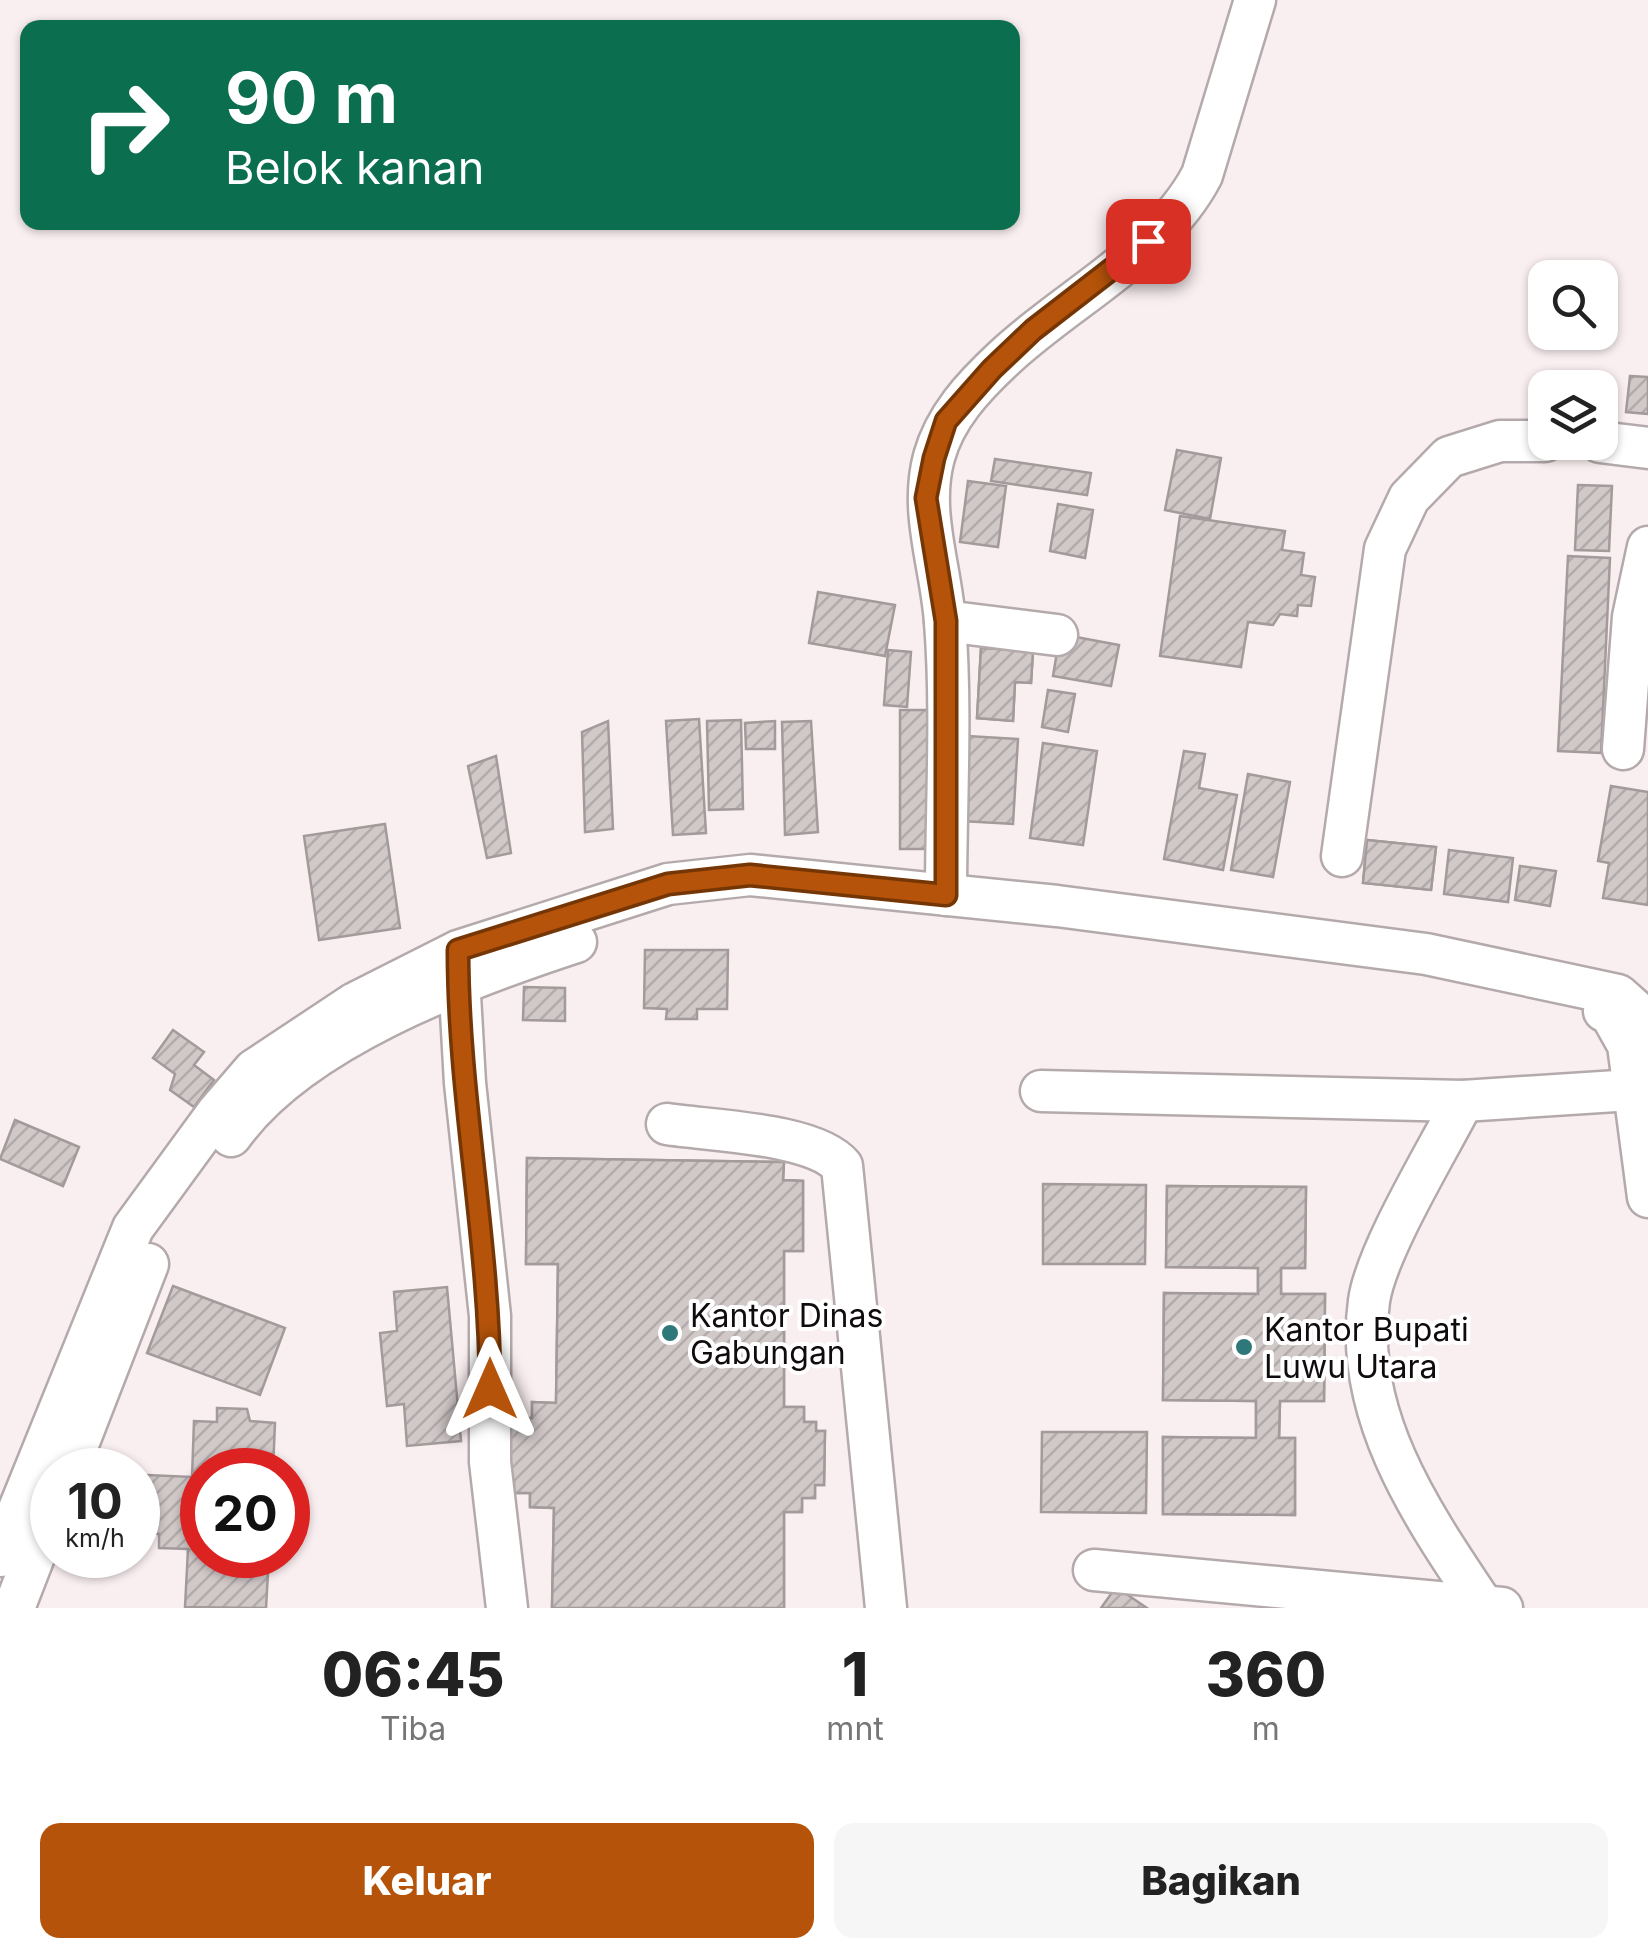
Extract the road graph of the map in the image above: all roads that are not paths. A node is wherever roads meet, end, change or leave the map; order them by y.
1 (1255, 0) edge
2 (1528, 442) edge
3 (1618, 444) edge
4 (1648, 448) edge
5 (1648, 547) edge
6 (946, 621) junction
7 (1058, 635) dead end
8 (1622, 749) dead end
9 (1342, 856) dead end
10 (946, 895) junction
11 (458, 966) junction
12 (1648, 1036) edge
13 (1041, 1091) dead end
14 (1642, 1091) edge
15 (1463, 1101) junction
16 (667, 1124) dead end
17 (1648, 1197) edge
18 (77, 1448) edge
19 (0, 1556) edge
20 (30, 1567) edge
21 (1094, 1570) dead end
22 (1495, 1607) edge
23 (14, 1608) edge
24 (507, 1608) edge
25 (886, 1608) edge

1 - 6 street
2 - 9 street
3 - 4 street
5 - 8 street
6 - 7 street
6 - 10 street
10 - 11 street
10 - 12 street
11 - 14 street
11 - 18 street
11 - 19 street
11 - 24 street
13 - 15 street
14 - 15 street
14 - 17 street
15 - 22 street
16 - 25 street
20 - 23 street
21 - 22 street

